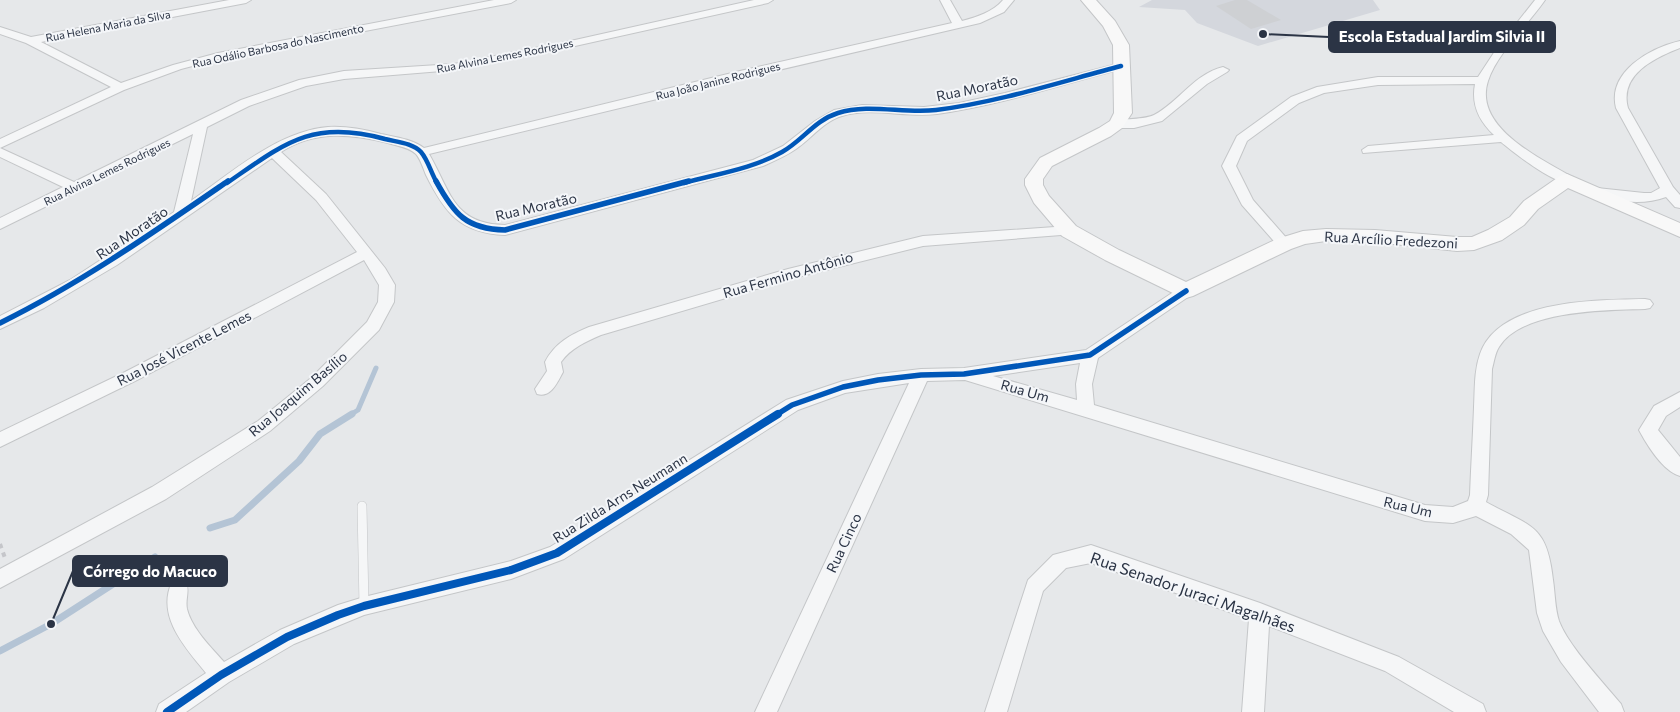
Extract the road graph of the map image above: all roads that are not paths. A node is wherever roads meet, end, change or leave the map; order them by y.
1 (246, 0) edge
2 (511, 0) edge
3 (768, 0) edge
4 (945, 0) edge
5 (1009, 0) edge
6 (1088, 0) edge
7 (1540, 0) edge
8 (959, 25) junction
9 (0, 30) edge
10 (30, 41) junction
11 (1680, 44) edge
12 (1665, 49) junction
13 (1680, 54) edge
14 (1121, 66) junction
15 (1223, 70) dead end
16 (1481, 81) junction
17 (120, 86) junction
18 (1116, 124) junction
19 (201, 125) junction
20 (1504, 138) junction
21 (0, 144) edge
22 (1368, 150) dead end
23 (273, 151) junction
24 (0, 152) edge
25 (422, 152) junction
26 (1567, 180) junction
27 (75, 188) junction
28 (1667, 188) junction
29 (1597, 192) junction
30 (1680, 204) edge
31 (181, 214) junction
32 (0, 224) edge
33 (1069, 231) junction
34 (1680, 231) edge
35 (1284, 244) junction
36 (366, 254) junction
37 (1186, 291) junction
38 (1645, 304) dead end
39 (0, 323) edge
40 (1090, 355) junction
41 (964, 374) junction
42 (922, 375) junction
43 (543, 390) dead end
44 (1680, 399) edge
45 (1086, 409) junction
46 (0, 440) edge
47 (1680, 469) edge
48 (362, 506) dead end
49 (1476, 506) junction
50 (0, 579) edge
51 (179, 588) dead end
52 (364, 606) junction
53 (1260, 613) junction
54 (221, 675) junction
55 (167, 712) edge
56 (766, 712) edge
57 (996, 712) edge
58 (1253, 712) edge
59 (1476, 712) edge
60 (1613, 712) edge

1 - 10 street, Rua Helena Maria da Silva
2 - 17 street, Rua Odálio Barbosa do Nascimento
3 - 19 street, Rua Alvina Lemes Rodrigues
4 - 8 street
5 - 8 street, Rua João Janine Rodrigues
6 - 14 street
7 - 16 street
8 - 25 street, Rua João Janine Rodrigues
9 - 10 street
10 - 17 street
11 - 12 street
12 - 13 street
12 - 28 street
14 - 18 street
14 - 25 street, Rua Moratão
15 - 18 street
16 - 20 street
16 - 35 street
17 - 21 street, Rua Odálio Barbosa do Nascimento
18 - 33 street
19 - 27 street, Rua Alvina Lemes Rodrigues
19 - 31 street
20 - 22 street
20 - 26 street
23 - 25 street, Rua Moratão
23 - 31 street, Rua Moratão
23 - 36 street, Rua Joaquim Basílio
24 - 27 street
26 - 29 street
26 - 35 street, Rua Arcílio Fredezoni
27 - 32 street, Rua Alvina Lemes Rodrigues
28 - 29 street
28 - 30 street
29 - 34 street
31 - 39 street, Rua Moratão
33 - 37 street
33 - 43 street, Rua Fermino Antônio
35 - 37 street, Rua Arcílio Fredezoni
36 - 46 street, Rua José Vicente Lemes
36 - 50 street, Rua Joaquim Basílio
37 - 40 street
38 - 49 street
40 - 41 street
40 - 45 street
41 - 42 street, Rua Zilda Arns Neumann
41 - 45 street, Rua Um
42 - 52 street, Rua Zilda Arns Neumann
42 - 56 street, Rua Cinco
44 - 47 street
45 - 49 street, Rua Um
48 - 52 lane
49 - 60 street
51 - 54 street
52 - 54 street, Rua Zilda Arns Neumann
53 - 57 street, Rua Senador Juraci Magalhães
53 - 58 street
53 - 59 street, Rua Senador Juraci Magalhães
54 - 55 street, Rua Zilda Arns Neumann

